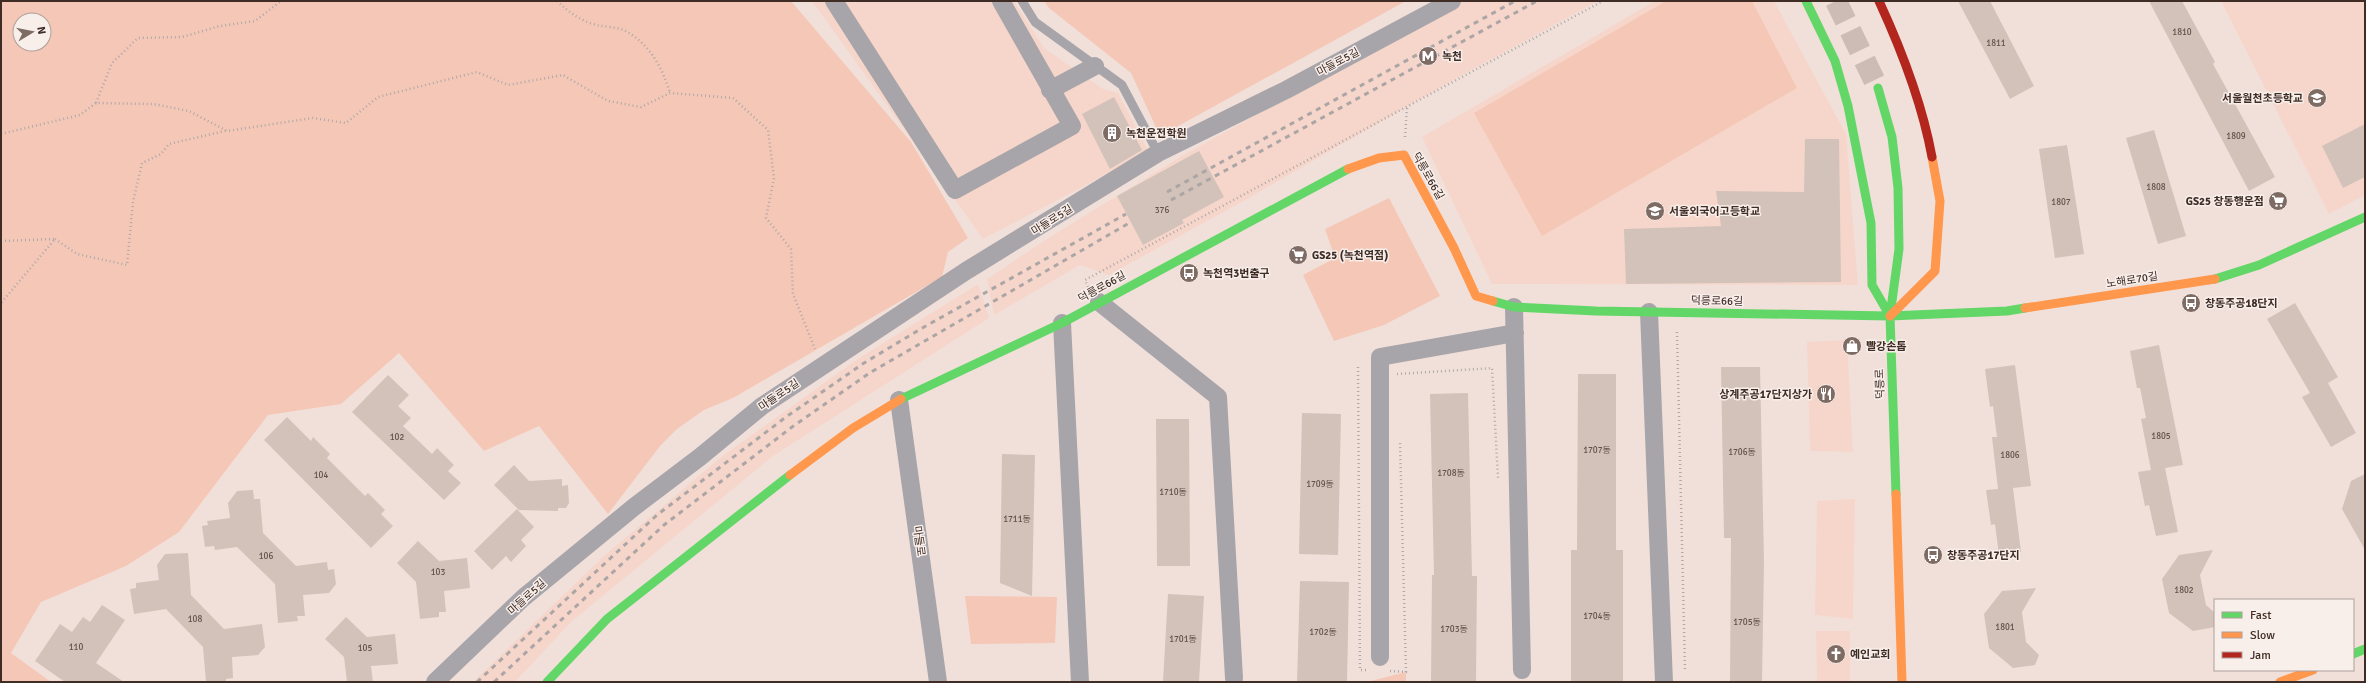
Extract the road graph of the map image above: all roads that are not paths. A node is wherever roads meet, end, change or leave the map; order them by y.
1 (834, 1) edge
2 (1001, 1) edge
3 (1022, 1) edge
4 (1452, 1) edge
5 (1806, 1) edge
6 (1879, 1) edge
7 (1095, 66) junction
8 (1878, 88) tunnel mouth
9 (1050, 90) junction
10 (1158, 153) junction
11 (2365, 217) edge
12 (1097, 303) junction
13 (1514, 307) junction
14 (1649, 312) junction
15 (1890, 316) junction
16 (1062, 323) junction
17 (1515, 333) junction
18 (900, 400) junction
19 (2365, 649) edge
20 (2354, 654) edge
21 (1380, 666) road end
22 (1522, 670) dead end
23 (2311, 671) edge
24 (1234, 678) dead end
25 (435, 682) edge
26 (547, 682) edge
27 (938, 682) edge
28 (1080, 682) edge
29 (1664, 682) edge
30 (1902, 682) edge
31 (2280, 682) edge

1 - 9 street
2 - 9 street
3 - 7 lane
4 - 10 street, 마들로5길
5 - 15 street
6 - 15 street
7 - 9 street
7 - 10 lane
8 - 15 street, 덕릉로
10 - 25 street, 마들로5길
11 - 15 street, 노해로70길
12 - 13 street, 덕릉로66길
12 - 16 street, 덕릉로66길
12 - 24 street
13 - 14 street, 덕릉로66길
13 - 17 street
14 - 15 street, 덕릉로66길
14 - 29 street
15 - 30 street, 덕릉로
16 - 18 street, 덕릉로66길
16 - 28 street
17 - 21 street
17 - 22 street
18 - 26 street, 덕릉로66길
18 - 27 street, 마들로
19 - 20 street
23 - 31 street

